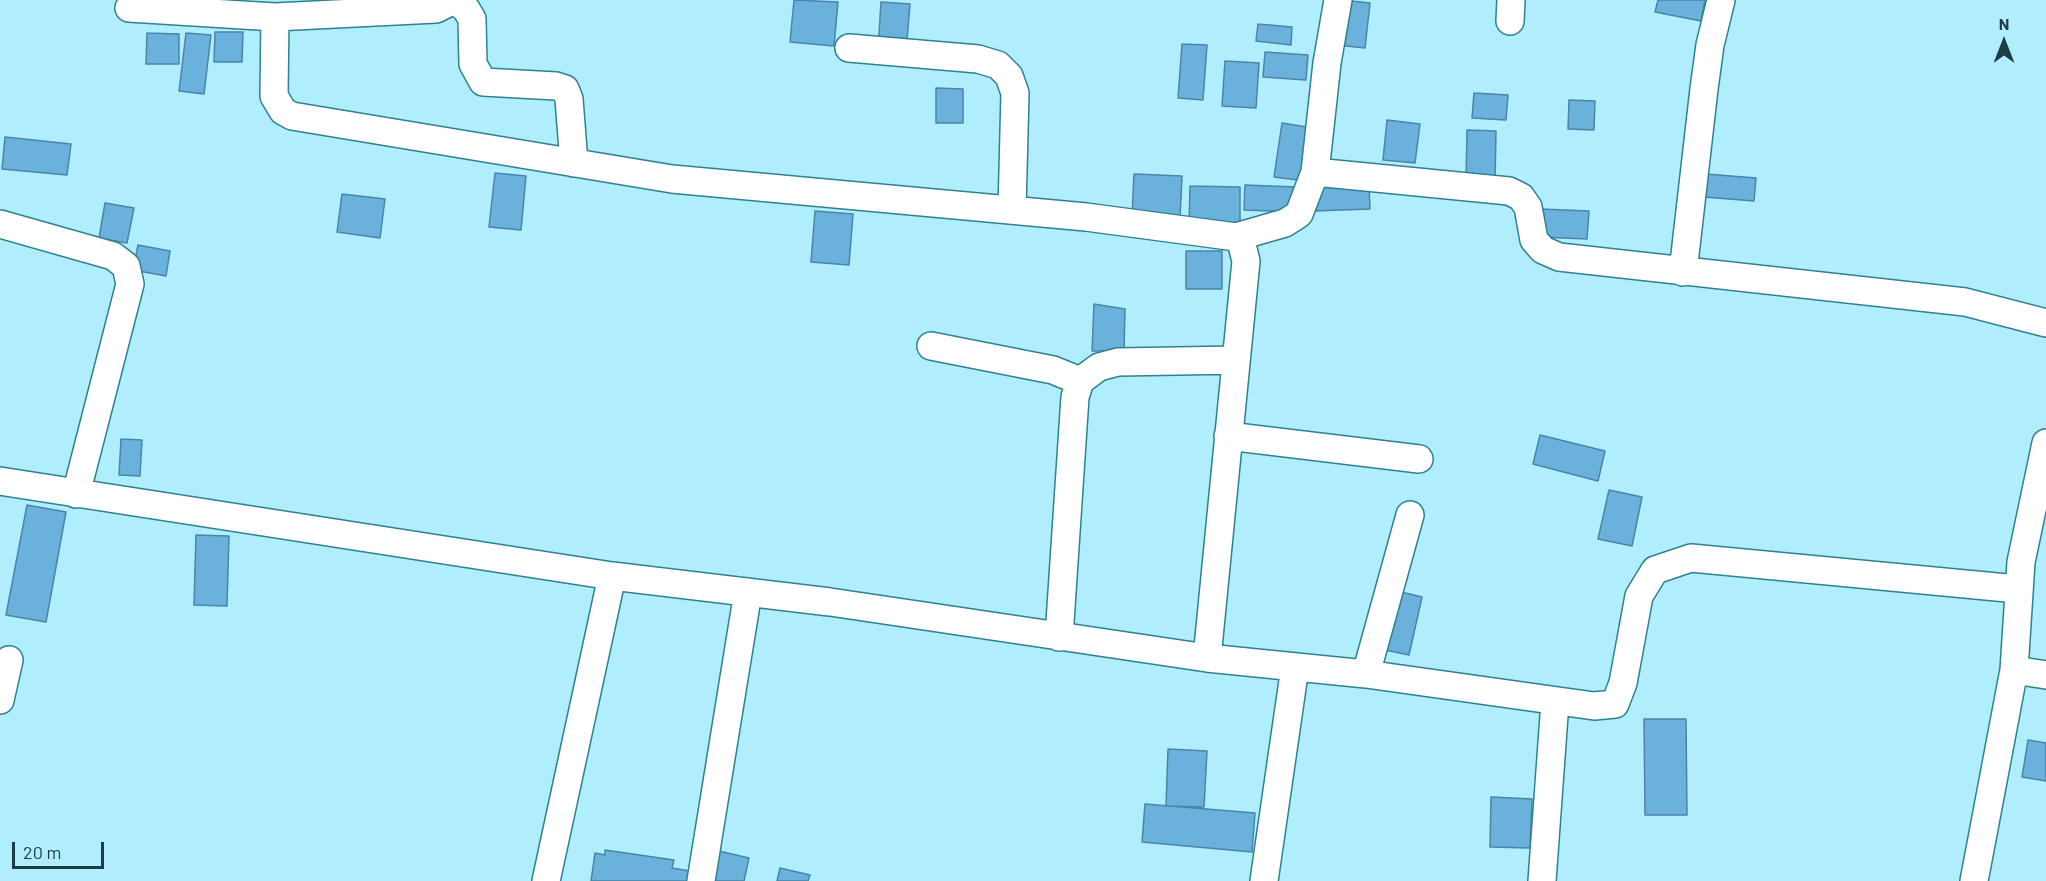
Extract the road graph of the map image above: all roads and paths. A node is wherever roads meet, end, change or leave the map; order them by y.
1 (455, 0) edge
2 (1338, 0) edge
3 (1721, 0) edge
4 (129, 8) dead end
5 (275, 17) junction
6 (849, 48) dead end
7 (574, 163) junction
8 (1315, 172) junction
9 (1012, 210) junction
10 (0, 224) edge
11 (1236, 237) junction
12 (1683, 272) junction
13 (2046, 324) edge
14 (931, 346) dead end
15 (1236, 360) junction
16 (1080, 381) junction
17 (1228, 436) junction
18 (2046, 443) edge
19 (1419, 459) dead end
20 (0, 481) edge
21 (76, 494) junction
22 (1410, 515) dead end
23 (612, 576) junction
24 (2018, 589) junction
25 (748, 592) junction
26 (1059, 637) junction
27 (1207, 658) junction
28 (9, 660) dead end
29 (1295, 667) junction
30 (2014, 670) junction
31 (1366, 674) junction
32 (2046, 675) edge
33 (0, 700) edge
34 (1555, 702) junction
35 (546, 881) edge
36 (701, 881) edge
37 (1264, 881) edge
38 (1542, 881) edge
39 (1974, 881) edge

1 - 5 street
1 - 7 street
2 - 8 street
3 - 12 street
4 - 5 street
5 - 7 street
6 - 9 street
7 - 9 street
8 - 11 street
8 - 12 street
9 - 11 street
10 - 21 street
11 - 15 street
12 - 13 street
14 - 16 street
15 - 16 street
15 - 17 street
16 - 26 street
17 - 19 street
17 - 27 street
18 - 24 street
20 - 21 street
21 - 23 street
22 - 31 street
23 - 25 street
23 - 35 street
24 - 30 street
24 - 34 street
25 - 26 street
25 - 36 street
26 - 27 street
27 - 29 street
28 - 33 street
29 - 31 street
29 - 37 street
30 - 32 street
30 - 39 street
31 - 34 street
34 - 38 street

